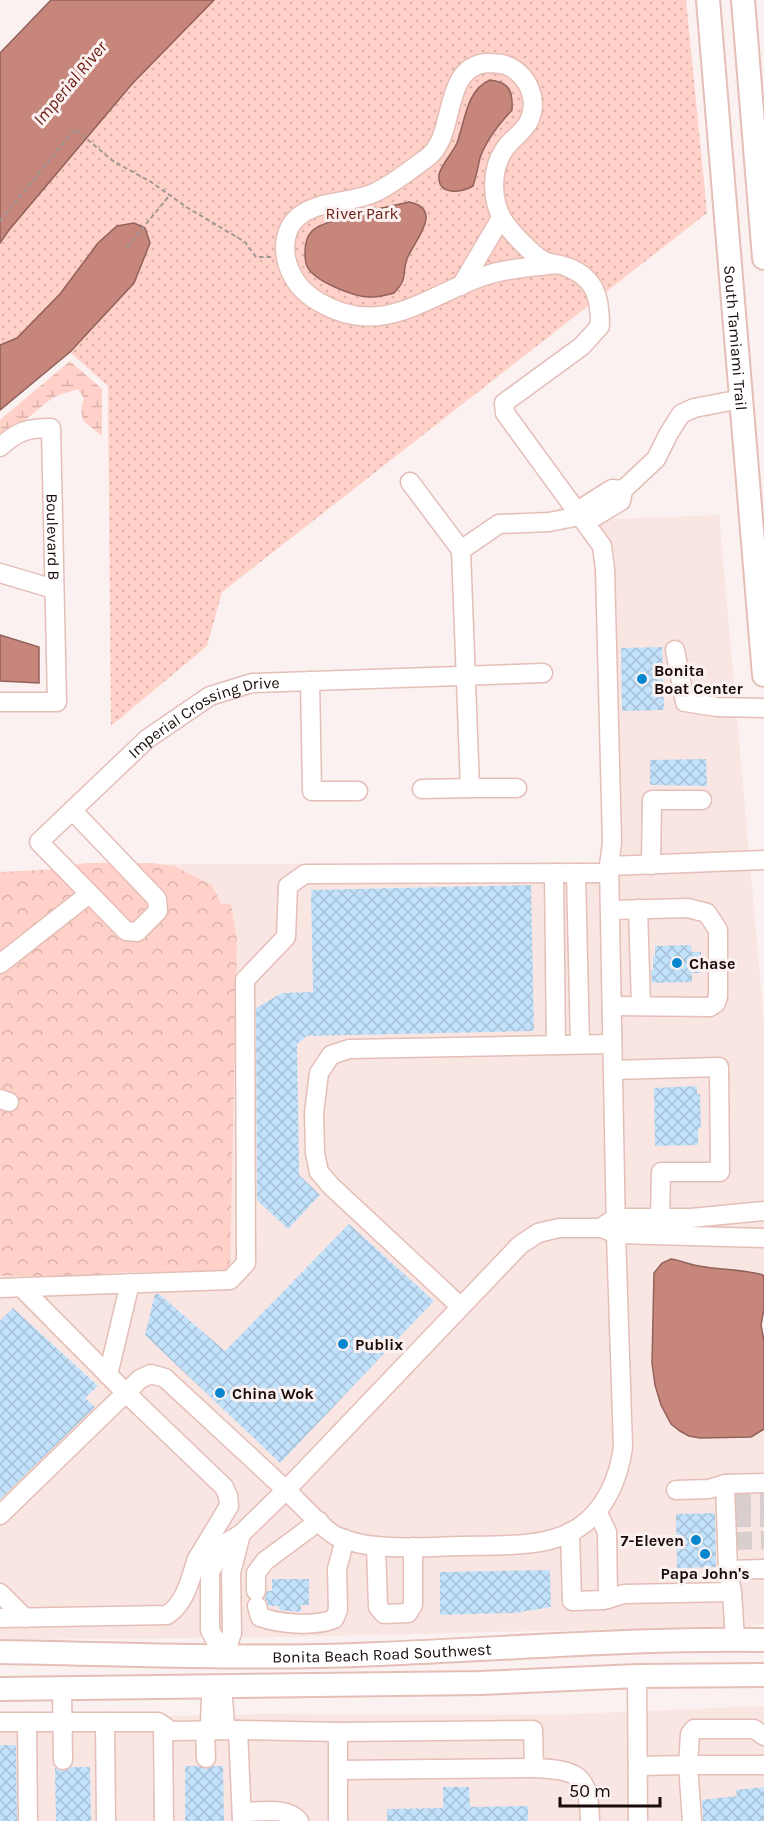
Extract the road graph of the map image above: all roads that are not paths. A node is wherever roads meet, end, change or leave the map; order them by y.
1 (708, 0) edge
2 (743, 0) edge
3 (762, 217) edge
4 (501, 218) junction
5 (764, 258) edge
6 (556, 264) junction
7 (461, 286) junction
8 (741, 399) junction
9 (0, 447) edge
10 (410, 482) dead end
11 (580, 516) junction
12 (461, 549) junction
13 (0, 573) edge
14 (54, 590) junction
15 (675, 650) dead end
16 (543, 673) dead end
17 (764, 675) edge
18 (466, 676) junction
19 (310, 681) junction
20 (0, 702) edge
21 (764, 708) edge
22 (470, 788) junction
23 (517, 788) dead end
24 (422, 789) dead end
25 (358, 791) dead end
26 (702, 800) dead end
27 (72, 810) junction
28 (764, 860) edge
29 (651, 865) junction
30 (609, 869) junction
31 (554, 873) junction
32 (576, 873) junction
33 (89, 894) junction
34 (638, 909) junction
35 (610, 910) junction
36 (0, 964) edge
37 (612, 1006) junction
38 (641, 1006) junction
39 (580, 1044) junction
40 (612, 1044) junction
41 (556, 1045) junction
42 (613, 1070) junction
43 (764, 1211) edge
44 (660, 1218) junction
45 (611, 1226) junction
46 (764, 1238) edge
47 (130, 1283) junction
48 (0, 1287) edge
49 (21, 1287) junction
50 (461, 1307) junction
51 (108, 1375) junction
52 (126, 1393) junction
53 (764, 1483) edge
54 (286, 1490) junction
55 (676, 1490) dead end
56 (728, 1505) junction
57 (597, 1511) junction
58 (0, 1515) edge
59 (319, 1521) junction
60 (570, 1532) junction
61 (241, 1534) junction
62 (345, 1539) junction
63 (376, 1546) junction
64 (413, 1547) junction
65 (205, 1562) junction
66 (764, 1569) edge
67 (728, 1570) junction
68 (732, 1592) junction
69 (0, 1593) edge
70 (608, 1599) junction
71 (0, 1618) edge
72 (25, 1618) junction
73 (735, 1640) junction
74 (764, 1640) edge
75 (0, 1652) edge
76 (224, 1657) junction
77 (637, 1676) junction
78 (764, 1676) edge
79 (222, 1685) junction
80 (0, 1689) edge
81 (62, 1689) junction
82 (0, 1722) edge
83 (27, 1722) junction
84 (62, 1722) junction
85 (105, 1722) junction
86 (163, 1725) junction
87 (211, 1730) junction
88 (238, 1730) junction
89 (338, 1732) junction
90 (764, 1736) edge
91 (206, 1758) dead end
92 (63, 1760) dead end
93 (688, 1765) junction
94 (764, 1765) edge
95 (638, 1766) junction
96 (534, 1768) junction
97 (338, 1770) junction
98 (242, 1816) edge
99 (28, 1821) edge
100 (106, 1821) edge
101 (164, 1821) edge
102 (299, 1821) edge
103 (338, 1821) edge
104 (590, 1821) edge
105 (638, 1821) edge
106 (692, 1821) edge

1 - 8 main road, South Tamiami Trail
2 - 3 main road
3 - 5 main road
4 - 6 street
4 - 7 street
4 - 7 street
6 - 7 street
6 - 11 street
8 - 11 street
8 - 17 main road, South Tamiami Trail
9 - 14 street, Boulevard B
10 - 12 street
11 - 12 street
11 - 30 street
12 - 18 street
13 - 14 street
14 - 20 street, Boulevard B
15 - 21 street
16 - 18 street, Imperial Crossing Drive
18 - 19 street, Imperial Crossing Drive
18 - 22 street
19 - 25 street
19 - 27 street, Imperial Crossing Drive
22 - 23 street
22 - 24 street
26 - 29 street
27 - 33 street, Imperial Crossing Drive
27 - 33 street
28 - 29 street
29 - 30 street
30 - 32 street
30 - 35 street
31 - 32 street
31 - 41 street
31 - 47 street
32 - 39 street
33 - 36 street
34 - 35 street
34 - 38 street
34 - 38 street
35 - 37 street
37 - 38 street
37 - 40 street
39 - 40 street
39 - 41 street
40 - 42 street
41 - 50 street
42 - 44 street
42 - 45 street
43 - 44 street
44 - 45 street
45 - 46 street
45 - 50 street
45 - 57 street
47 - 49 street
47 - 51 street
48 - 49 street
49 - 51 street
50 - 54 street
51 - 52 street
52 - 54 street
52 - 58 street
52 - 65 street
53 - 56 street
54 - 59 street
54 - 61 street
55 - 56 street
56 - 67 street
57 - 60 street
57 - 70 street
59 - 62 street
59 - 62 street
60 - 64 street
60 - 70 street
61 - 65 street
61 - 76 street
62 - 63 street
63 - 64 street
63 - 64 street
65 - 72 street
65 - 76 street
66 - 67 street
67 - 68 street
68 - 70 street
68 - 73 street
69 - 72 street
71 - 72 street
73 - 74 main road, Bonita Beach Road Southwest
73 - 76 main road, Bonita Beach Road Southwest
75 - 76 main road, Bonita Beach Road Southwest
76 - 79 main road
77 - 78 main road, Bonita Beach Road Southwest
77 - 79 main road, Bonita Beach Road Southwest
77 - 95 street
79 - 81 main road, Bonita Beach Road Southwest
79 - 87 street
80 - 81 main road, Bonita Beach Road Southwest
81 - 84 street
82 - 83 street
83 - 84 street
83 - 99 street
84 - 85 street
84 - 92 street
85 - 86 street
85 - 100 street
86 - 87 street
86 - 101 street
87 - 88 street
87 - 91 street
88 - 89 street
88 - 98 street
89 - 96 street
89 - 97 street
90 - 93 street
93 - 94 street
93 - 95 street
93 - 106 street
95 - 105 street
96 - 97 street
96 - 104 street
97 - 103 street
98 - 102 street

